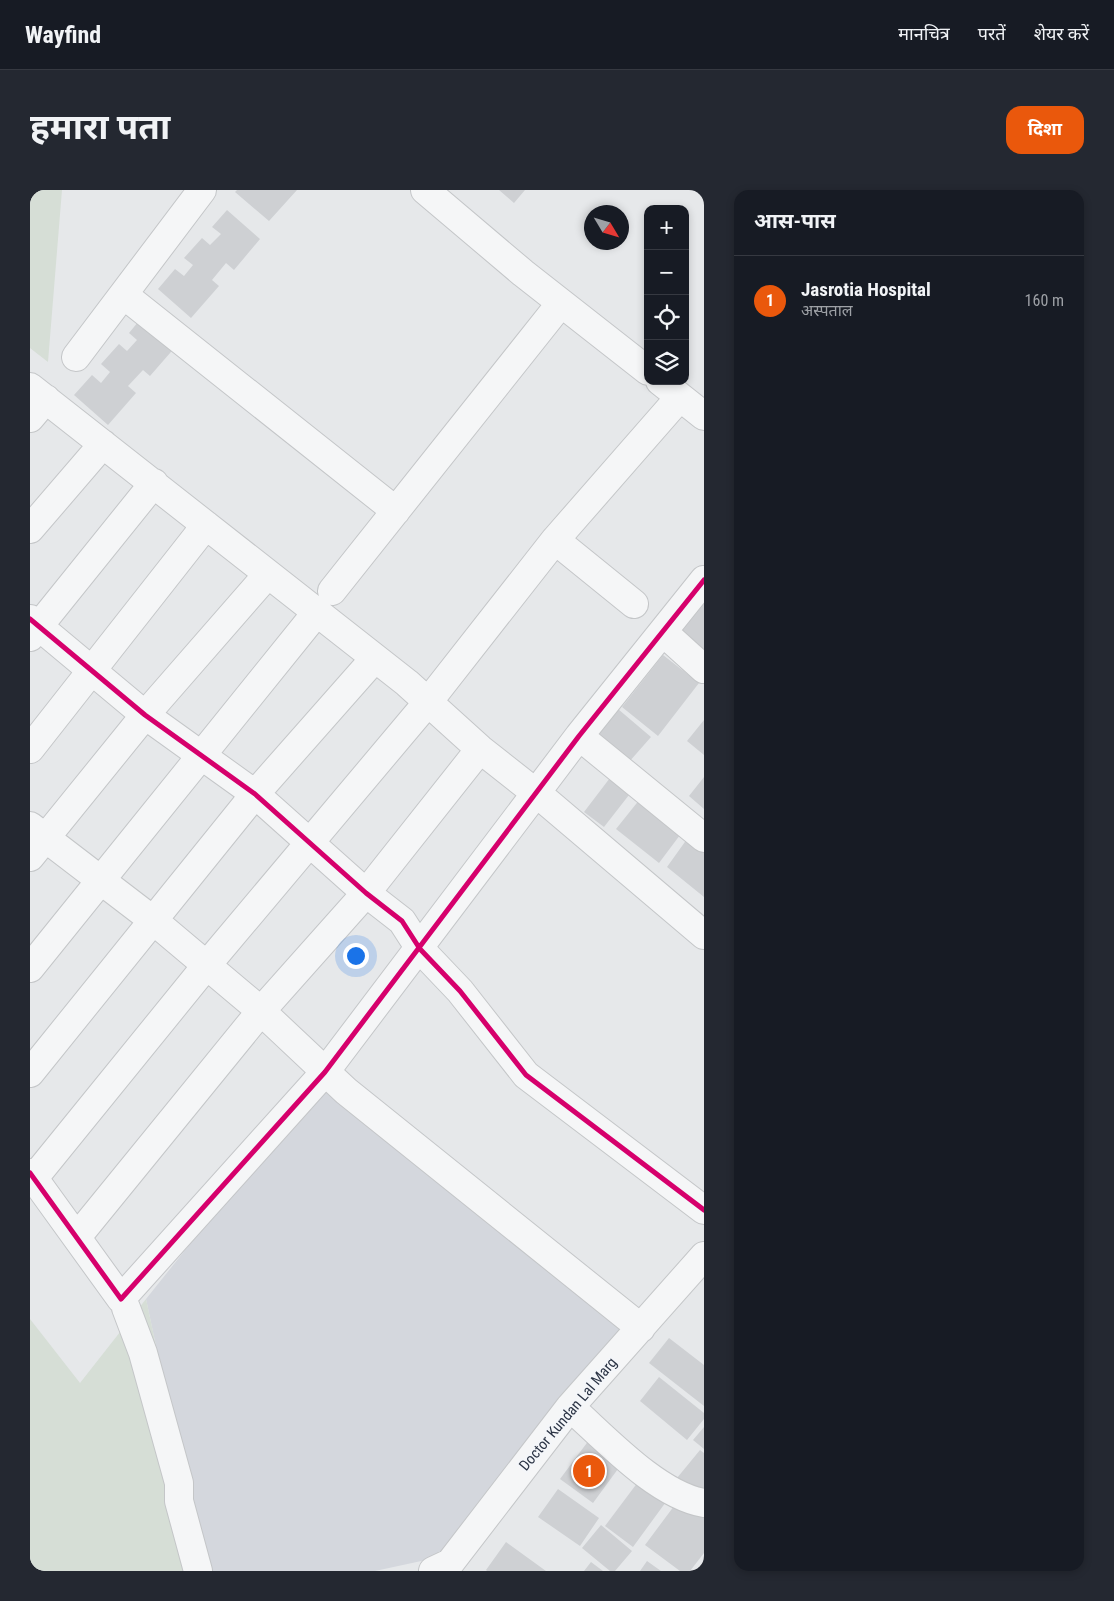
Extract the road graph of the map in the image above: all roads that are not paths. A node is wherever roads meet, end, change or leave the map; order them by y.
1 (202, 190) edge
2 (426, 190) edge
3 (124, 295) junction
4 (561, 303) junction
5 (76, 357) dead end
6 (644, 368) edge
7 (670, 389) edge
8 (35, 401) edge
9 (704, 416) edge
10 (103, 444) junction
11 (154, 483) junction
12 (396, 511) junction
13 (206, 525) junction
14 (30, 528) edge
15 (555, 540) junction
16 (268, 574) junction
17 (704, 580) edge
18 (324, 602) junction
19 (634, 604) dead end
20 (33, 627) edge
21 (663, 632) junction
22 (375, 658) junction
23 (704, 669) edge
24 (92, 670) junction
25 (428, 702) junction
26 (145, 715) junction
27 (579, 736) junction
28 (30, 749) edge
29 (480, 749) junction
30 (200, 755) junction
31 (254, 794) junction
32 (536, 794) junction
33 (704, 838) edge
34 (35, 840) edge
35 (310, 843) junction
36 (100, 881) junction
37 (366, 893) junction
38 (154, 921) junction
39 (704, 935) edge
40 (420, 949) junction
41 (206, 966) junction
42 (30, 968) edge
43 (261, 1011) junction
44 (30, 1072) edge
45 (325, 1072) junction
46 (32, 1176) edge
47 (704, 1210) edge
48 (77, 1237) junction
49 (704, 1256) edge
50 (126, 1308) dead end
51 (641, 1328) junction
52 (570, 1407) junction
53 (704, 1503) edge
54 (198, 1571) edge
55 (433, 1571) edge

1 - 3 street
2 - 4 street
3 - 5 street
3 - 12 street
4 - 6 street
4 - 12 street
7 - 9 street
7 - 15 street
8 - 10 street
10 - 11 street
10 - 14 street
11 - 13 street
11 - 20 street
12 - 18 street
13 - 16 street
13 - 24 street
15 - 19 street
15 - 25 street
16 - 18 street
16 - 26 street
17 - 21 street
18 - 22 street
18 - 30 street
20 - 24 street
21 - 23 street
21 - 27 street
22 - 25 street
22 - 31 street
24 - 26 street
24 - 28 street
25 - 29 street
25 - 35 street
26 - 30 street
26 - 34 street
27 - 32 street
27 - 33 street
29 - 32 street
29 - 37 street
30 - 31 street
30 - 36 street
31 - 35 street
31 - 38 street
32 - 39 street
32 - 40 street
34 - 36 street
35 - 37 street
35 - 41 street
36 - 38 street
36 - 42 street
37 - 40 street
37 - 43 street
38 - 41 street
38 - 44 street
40 - 45 street
40 - 47 street
41 - 43 street
41 - 46 street
43 - 45 street
43 - 48 street
45 - 48 street
45 - 51 street
46 - 48 street
49 - 51 street, Doctor Kundan Lal Marg
50 - 54 street
51 - 52 street, Doctor Kundan Lal Marg
52 - 53 street
52 - 55 street, Doctor Kundan Lal Marg

